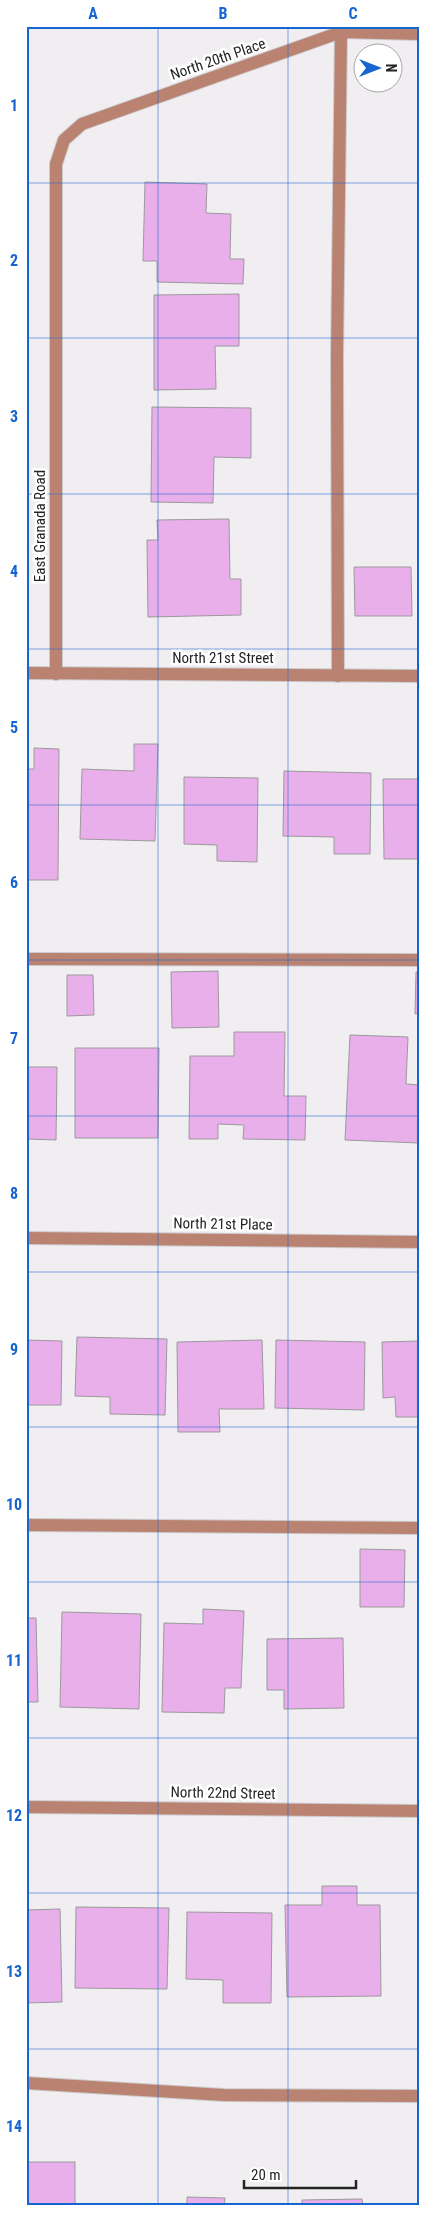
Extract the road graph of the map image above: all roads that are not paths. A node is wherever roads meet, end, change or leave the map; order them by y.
1 (341, 32) junction
2 (420, 34) edge
3 (64, 140) joint
4 (26, 673) edge
5 (56, 674) junction
6 (338, 676) junction
7 (420, 676) edge
8 (26, 959) edge
9 (420, 960) edge
10 (26, 1238) edge
11 (420, 1242) edge
12 (26, 1525) edge
13 (420, 1528) edge
14 (26, 1807) edge
15 (420, 1811) edge
16 (26, 2083) edge
17 (420, 2096) edge

1 - 2 street, North 20th Place
1 - 3 street, North 20th Place
1 - 6 street
3 - 5 street, East Granada Road
4 - 5 street, North 21st Street
5 - 6 street, North 21st Street
6 - 7 street, North 21st Street
8 - 9 street
10 - 11 street, North 21st Place
12 - 13 street
14 - 15 street, North 22nd Street
16 - 17 street

